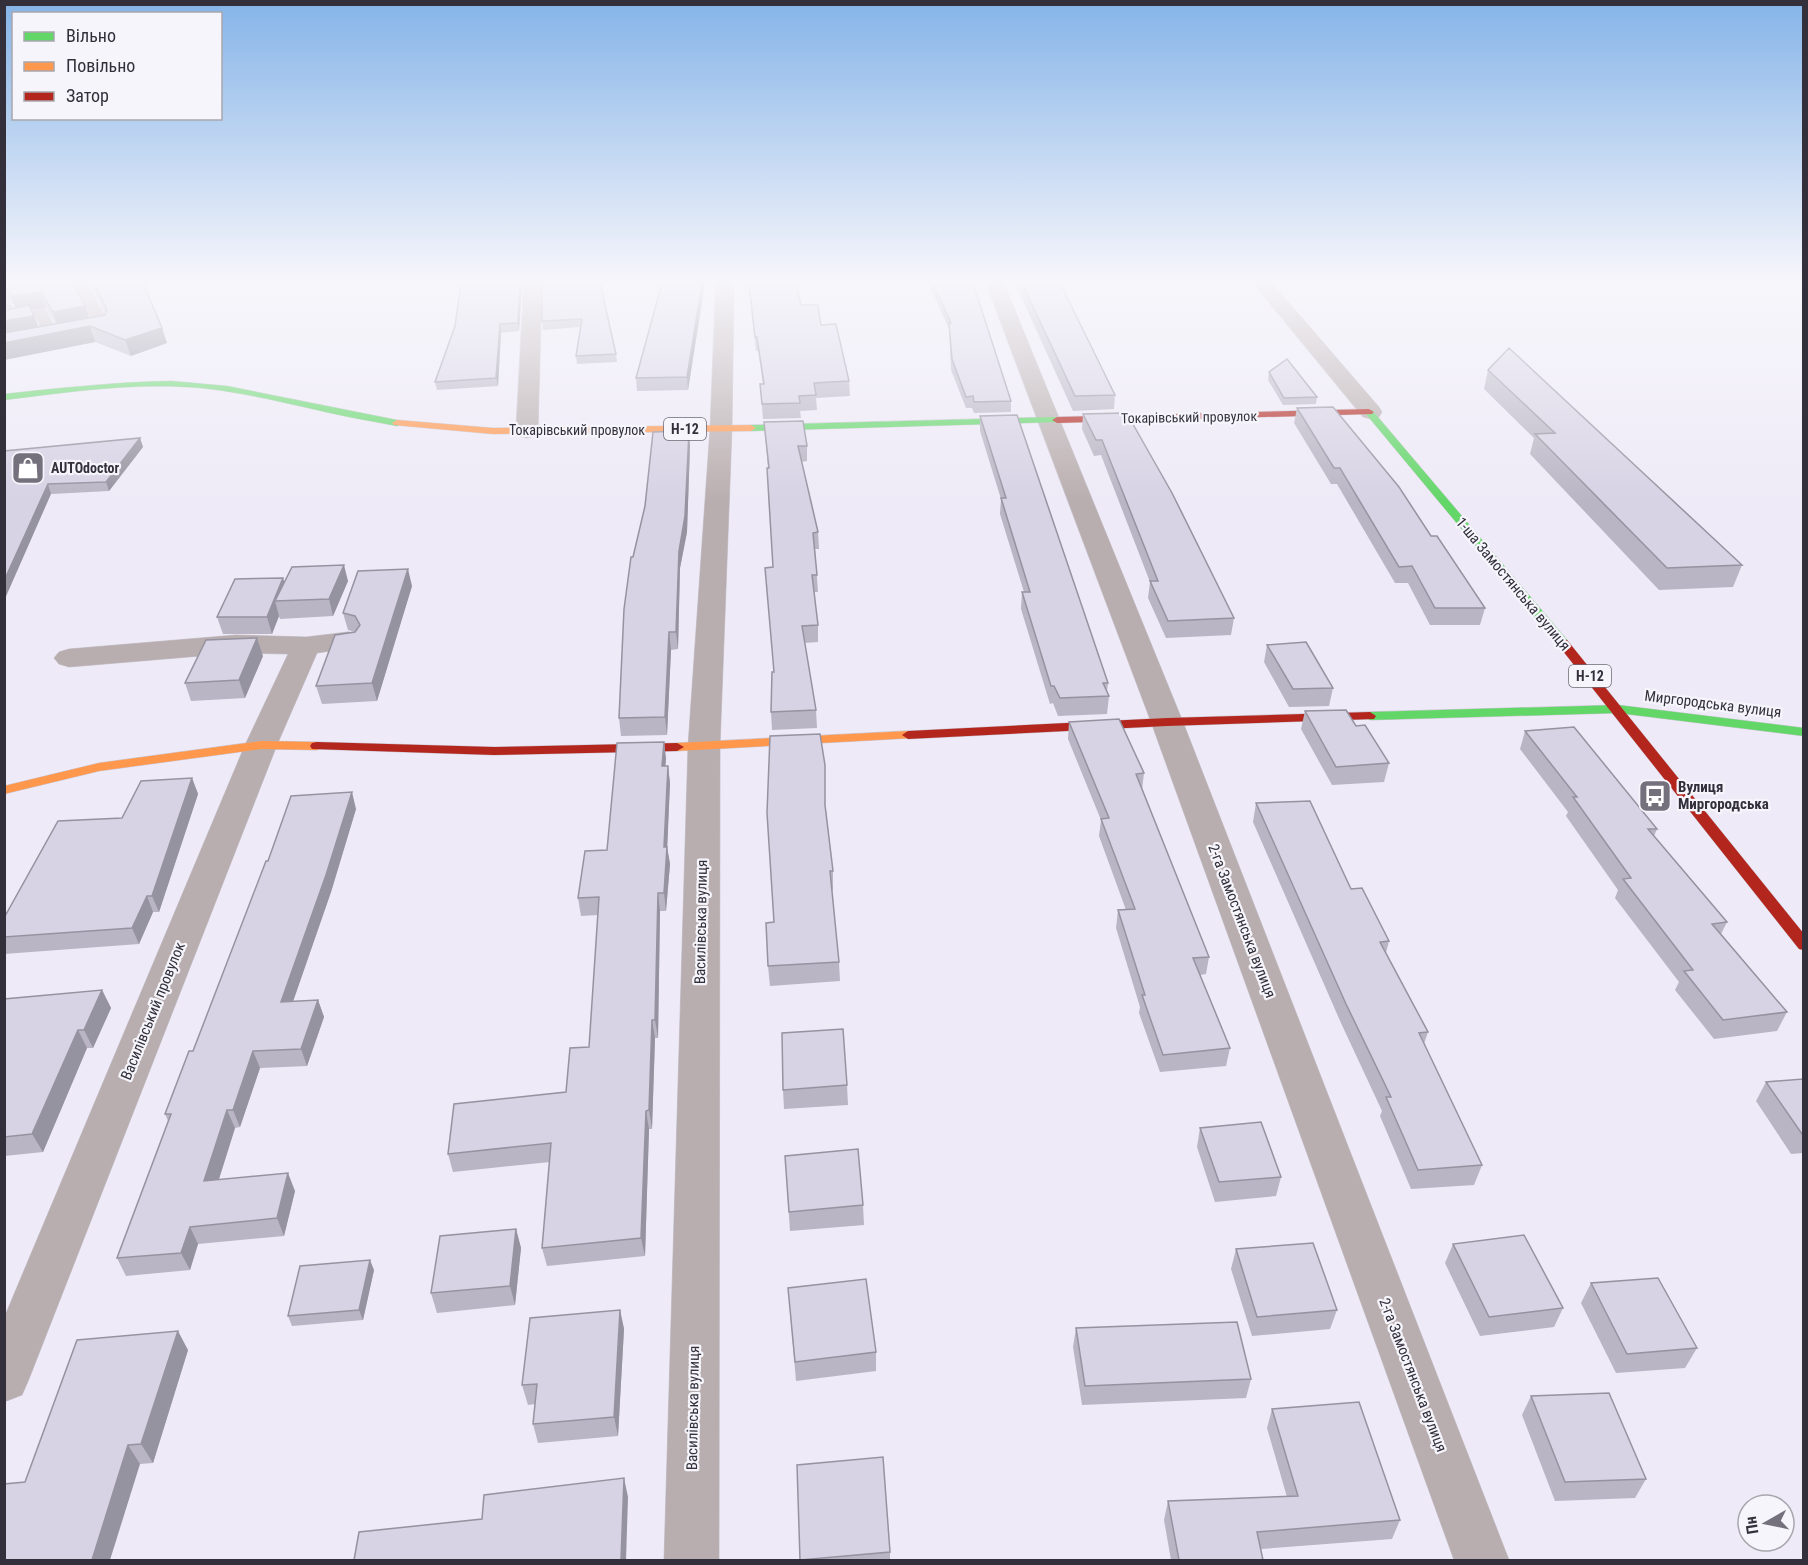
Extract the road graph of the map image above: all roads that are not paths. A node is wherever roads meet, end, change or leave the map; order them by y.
1 (530, 356) edge
2 (723, 356) edge
3 (1022, 356) edge
4 (1324, 356) edge
5 (4, 397) edge
6 (1371, 412) junction
7 (1047, 420) junction
8 (721, 429) junction
9 (527, 431) junction
10 (349, 641) edge
11 (306, 646) junction
12 (69, 658) dead end
13 (1618, 709) junction
14 (1167, 722) junction
15 (1803, 732) edge
16 (261, 745) junction
17 (704, 746) junction
18 (4, 790) edge
19 (1803, 945) edge
20 (4, 1379) edge
21 (691, 1560) edge
22 (1482, 1560) edge

1 - 9 street
2 - 8 street, Василівська вулиця
3 - 7 street, 2-га Замостянська вулиця
4 - 6 street, 1-ша Замостянська вулиця
5 - 9 main road, Токарівський провулок / Н-12
6 - 7 main road, Токарівський провулок / Н-12
6 - 13 main road, 1-ша Замостянська вулиця / Н-12
7 - 8 main road, Токарівський провулок / Н-12
7 - 14 street, 2-га Замостянська вулиця
8 - 9 main road, Токарівський провулок / Н-12
8 - 17 street, Василівська вулиця
10 - 11 street
11 - 12 street
11 - 16 street, Василівський провулок
13 - 14 main road, Миргородська вулиця
13 - 15 main road, Миргородська вулиця
13 - 19 main road, 1-ша Замостянська вулиця / Н-12
14 - 17 main road, Миргородська вулиця
14 - 22 street, 2-га Замостянська вулиця
16 - 17 main road, Миргородська вулиця
16 - 18 main road, Миргородська вулиця
16 - 20 street, Василівський провулок
17 - 21 street, Василівська вулиця

